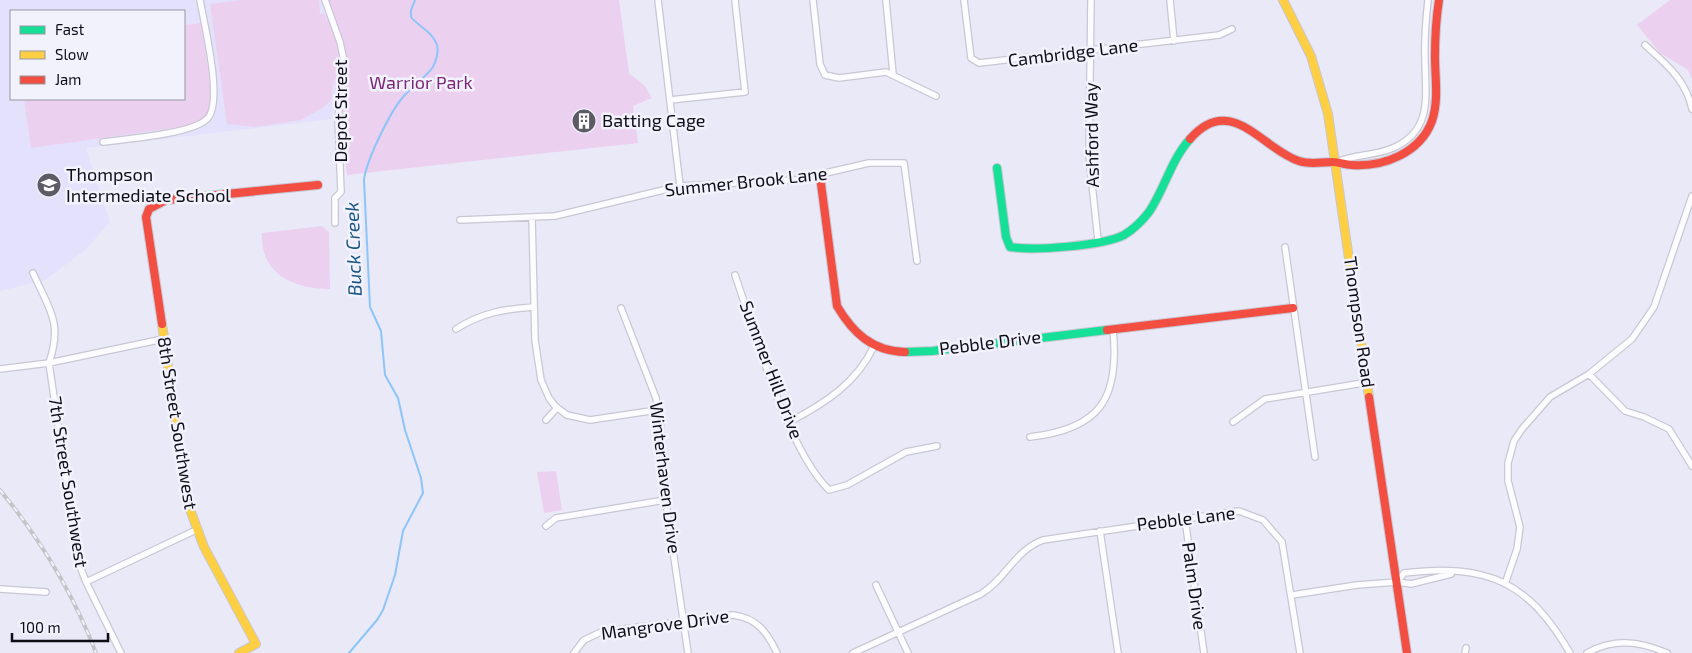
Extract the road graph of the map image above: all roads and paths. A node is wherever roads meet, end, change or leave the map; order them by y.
1 (200, 0) edge
2 (325, 0) edge
3 (658, 0) edge
4 (735, 0) edge
5 (812, 0) edge
6 (886, 0) edge
7 (964, 0) edge
8 (1091, 0) edge
9 (1170, 0) edge
10 (1283, 0) edge
11 (1428, 0) edge
12 (1439, 0) edge
13 (1232, 29) dead end
14 (1174, 41) junction
15 (1645, 45) dead end
16 (1090, 51) junction
17 (894, 74) junction
18 (936, 96) dead end
19 (670, 100) junction
20 (1692, 109) edge
21 (103, 142) dead end
22 (1336, 162) junction
23 (997, 168) dead end
24 (820, 176) junction
25 (318, 185) dead end
26 (680, 186) junction
27 (1692, 196) edge
28 (532, 218) junction
29 (460, 220) dead end
30 (335, 223) dead end
31 (1098, 240) junction
32 (1285, 247) dead end
33 (917, 261) dead end
34 (33, 273) dead end
35 (735, 275) dead end
36 (533, 307) junction
37 (621, 308) dead end
38 (1293, 308) junction
39 (456, 329) dead end
40 (1112, 329) junction
41 (163, 339) junction
42 (874, 346) junction
43 (50, 363) junction
44 (0, 369) edge
45 (1589, 374) junction
46 (1369, 390) junction
47 (1305, 391) junction
48 (556, 408) junction
49 (657, 410) junction
50 (546, 420) dead end
51 (789, 422) junction
52 (1233, 422) dead end
53 (1030, 437) dead end
54 (937, 446) dead end
55 (1315, 457) dead end
56 (1692, 466) edge
57 (665, 500) junction
58 (1185, 519) junction
59 (546, 526) dead end
60 (196, 530) junction
61 (1100, 531) junction
62 (1456, 572) junction
63 (86, 582) junction
64 (1396, 582) junction
65 (1505, 584) junction
66 (876, 585) dead end
67 (0, 589) edge
68 (46, 592) dead end
69 (1292, 595) junction
70 (683, 620) junction
71 (899, 632) junction
72 (121, 653) edge
73 (239, 653) edge
74 (574, 653) edge
75 (688, 653) edge
76 (777, 653) edge
77 (852, 653) edge
78 (908, 653) edge
79 (1118, 653) edge
80 (1204, 653) edge
81 (1300, 653) edge
82 (1407, 653) edge
83 (1570, 653) edge
84 (1587, 653) edge
85 (1667, 653) edge

1 - 21 street
2 - 30 street, Depot Street
3 - 19 street
4 - 19 street
5 - 17 street
6 - 17 street
7 - 16 street, Cambridge Lane
8 - 16 street, Ashford Way
9 - 14 street
10 - 22 street, Thompson Road
11 - 22 street
12 - 22 street
13 - 14 street, Cambridge Lane
14 - 16 street, Cambridge Lane
15 - 20 street
16 - 31 street, Ashford Way
17 - 18 street
19 - 26 street
22 - 31 street
22 - 46 street, Thompson Road
23 - 31 street
24 - 26 street, Summer Brook Lane
24 - 33 street, Summer Brook Lane
24 - 42 street, Pebble Drive
25 - 41 street, 8th Street Southwest
26 - 28 street, Summer Brook Lane
27 - 45 street
28 - 29 street, Summer Brook Lane
28 - 36 street
32 - 38 street
34 - 43 street
35 - 51 street, Summer Hill Drive
36 - 39 street
36 - 48 street
37 - 49 street, Winterhaven Drive
38 - 40 street, Pebble Drive
38 - 47 street
40 - 42 street, Pebble Drive
40 - 53 street
41 - 43 street
41 - 60 street, 8th Street Southwest
42 - 51 street
43 - 44 street
43 - 63 street, 7th Street Southwest
45 - 56 street
45 - 65 street
46 - 47 street
46 - 64 street, Thompson Road
47 - 52 street
47 - 55 street
48 - 49 street
48 - 50 street
49 - 57 street, Winterhaven Drive
51 - 54 street, Summer Hill Drive
57 - 59 street
57 - 70 street, Winterhaven Drive
58 - 61 street, Pebble Lane
58 - 69 street, Pebble Lane
58 - 80 street, Palm Drive
60 - 63 street
60 - 73 street, 8th Street Southwest
61 - 71 street, Pebble Lane
61 - 79 street
62 - 64 street
62 - 64 street
62 - 65 street
63 - 72 street, 7th Street Southwest
64 - 69 street
64 - 82 street, Thompson Road
65 - 83 street
66 - 71 street
67 - 68 street
69 - 81 street, Pebble Lane
70 - 74 street, Mangrove Drive
70 - 75 street, Winterhaven Drive
70 - 76 street, Mangrove Drive
71 - 77 street, Pebble Lane
71 - 78 street
84 - 85 street

